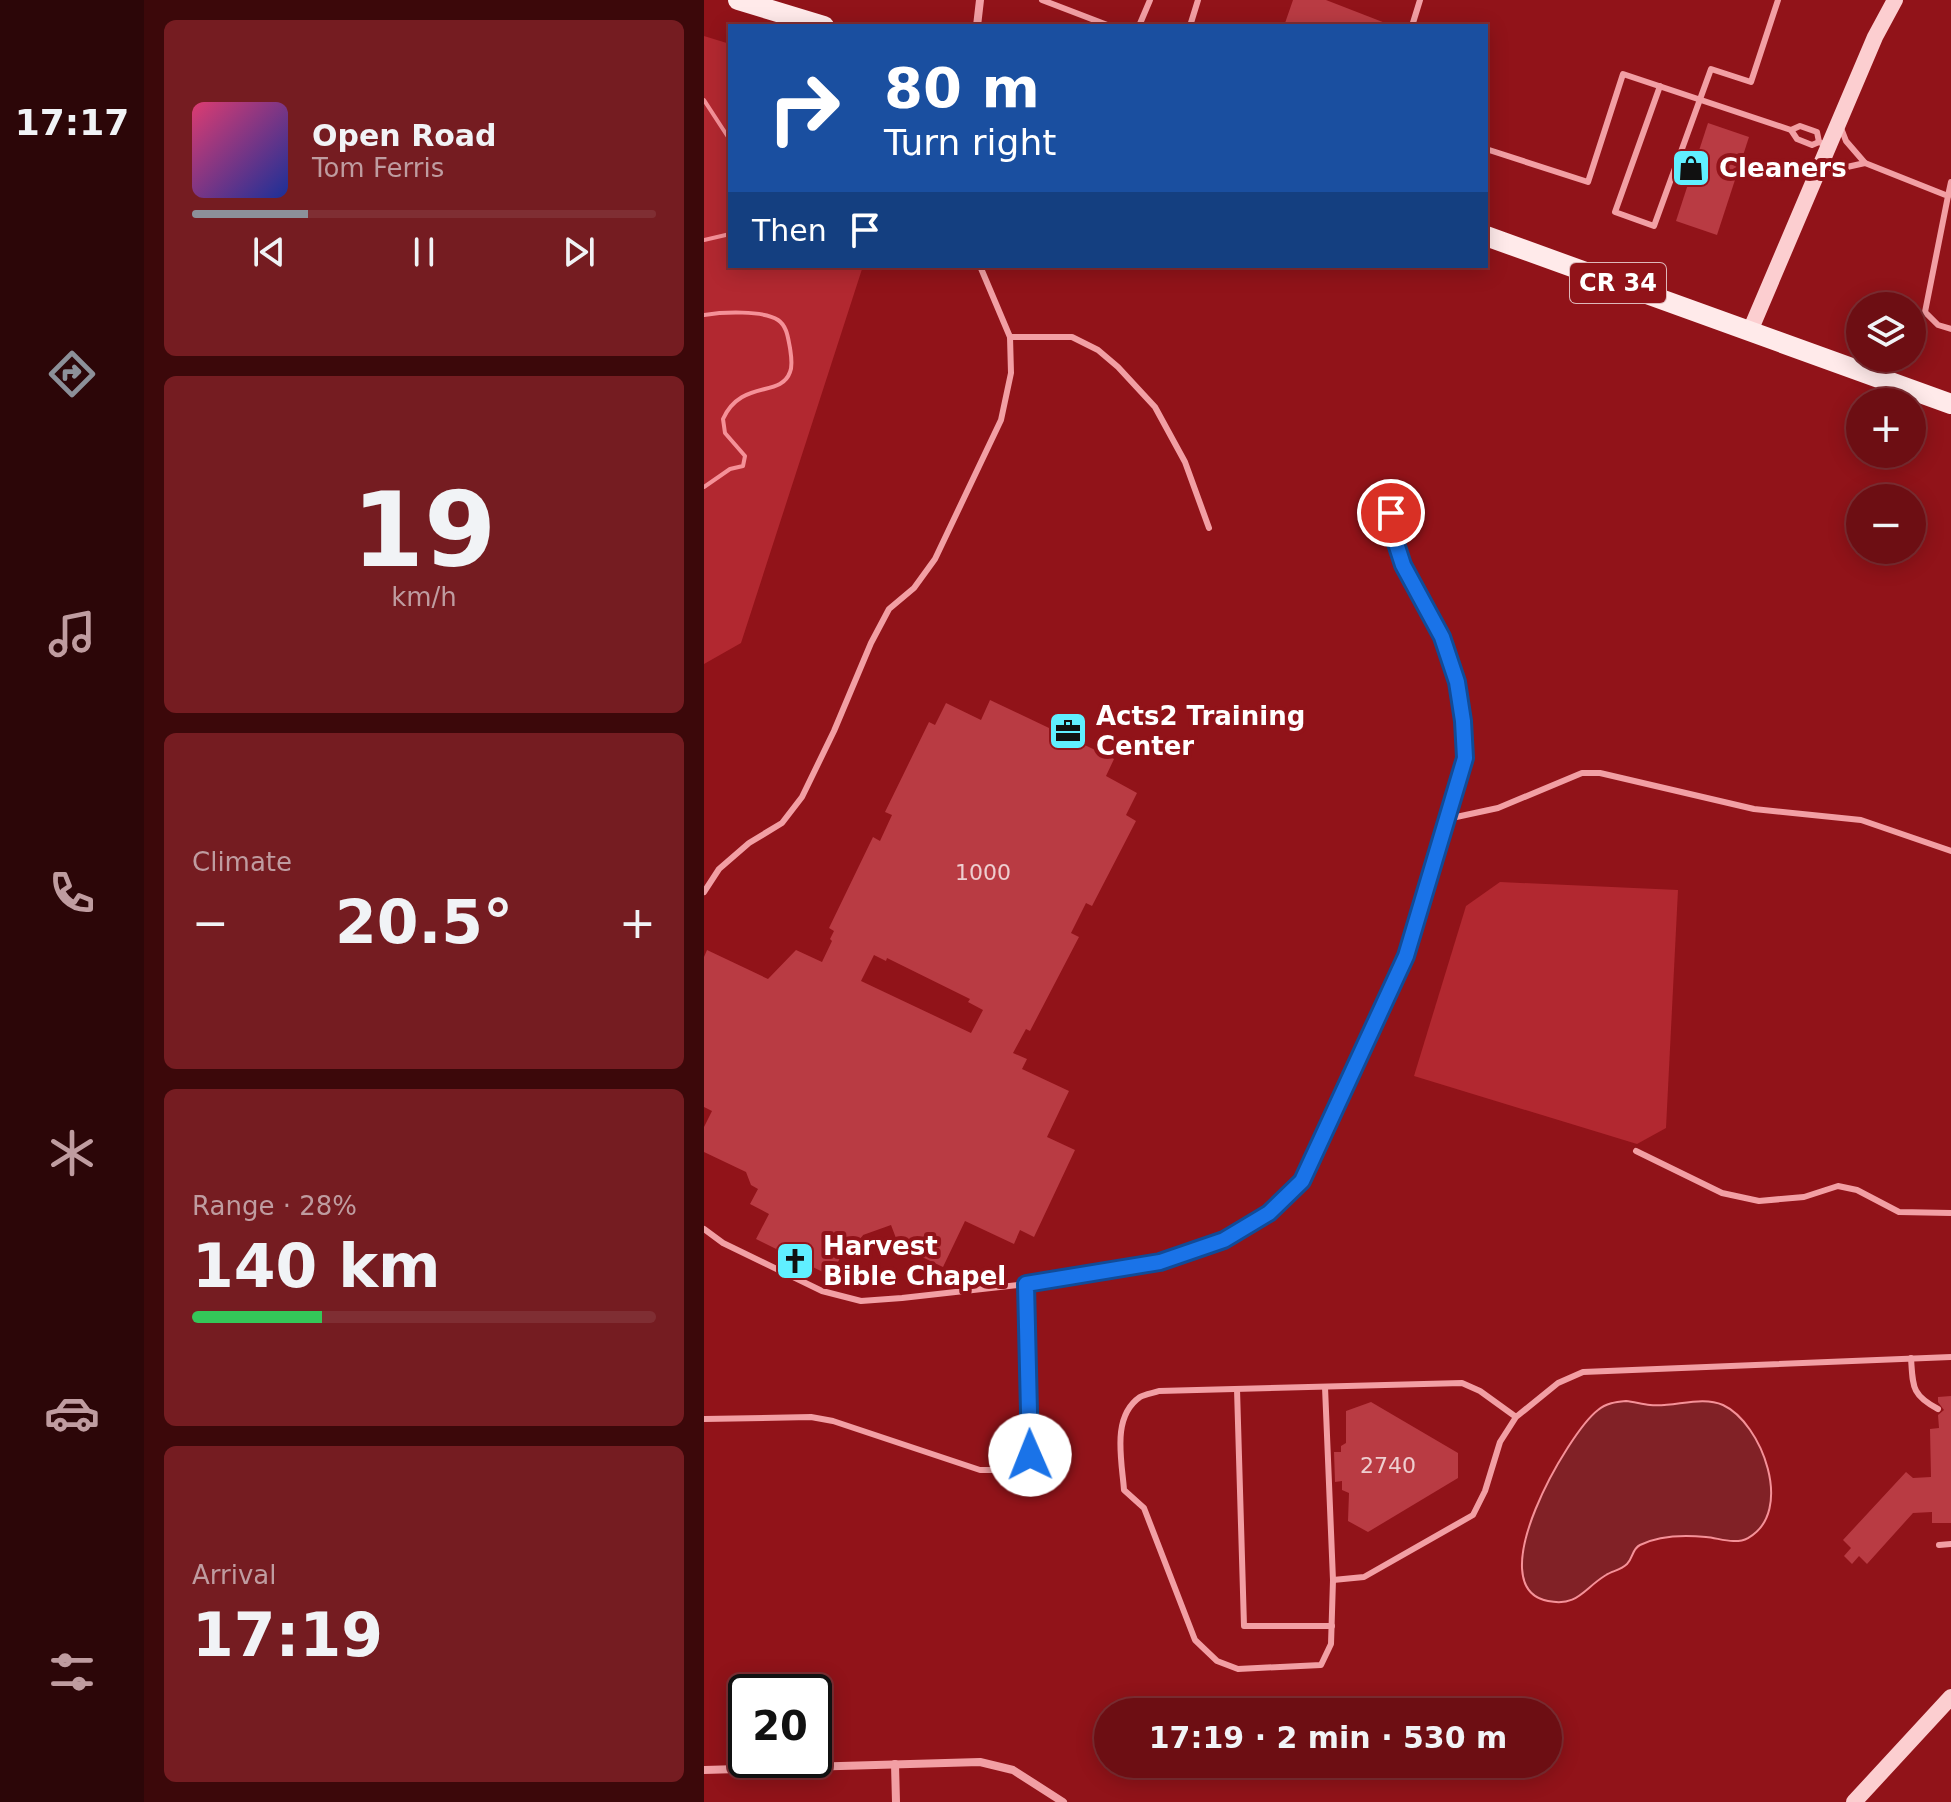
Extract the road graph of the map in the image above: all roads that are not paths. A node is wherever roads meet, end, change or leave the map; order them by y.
1 (738, 0) edge
2 (980, 0) edge
3 (1042, 0) edge
4 (1150, 0) edge
5 (1198, 0) edge
6 (1420, 0) edge
7 (1778, 0) edge
8 (1895, 0) edge
9 (818, 24) edge
10 (977, 24) edge
11 (1105, 24) edge
12 (1140, 24) edge
13 (1191, 24) edge
14 (1413, 24) edge
15 (1660, 86) junction
16 (1700, 100) junction
17 (1839, 122) junction
18 (1791, 130) junction
19 (1824, 144) junction
20 (1488, 150) edge
21 (1865, 163) junction
22 (1817, 175) junction
23 (1951, 182) edge
24 (1948, 196) junction
25 (1488, 237) edge
26 (981, 268) edge
27 (1951, 329) edge
28 (1750, 331) junction
29 (1010, 337) junction
30 (1951, 404) edge
31 (1391, 513) dead end
32 (1209, 528) dead end
33 (1447, 819) junction
34 (1951, 851) edge
35 (704, 892) edge
36 (1636, 1151) dead end
37 (1951, 1213) edge
38 (704, 1229) edge
39 (1026, 1284) junction
40 (1951, 1357) edge
41 (1911, 1358) junction
42 (1325, 1387) junction
43 (1237, 1389) junction
44 (1938, 1409) dead end
45 (1516, 1417) junction
46 (704, 1419) edge
47 (1951, 1544) edge
48 (1939, 1545) dead end
49 (1333, 1580) junction
50 (1332, 1626) junction
51 (1951, 1697) edge
52 (895, 1764) junction
53 (704, 1770) edge
54 (896, 1802) edge
55 (1063, 1802) edge
56 (1854, 1802) edge

1 - 9 main road
2 - 10 street
3 - 11 lane
4 - 12 lane
5 - 13 lane
6 - 14 lane
7 - 16 lane
8 - 17 street
15 - 16 lane
15 - 16 lane
15 - 20 lane
16 - 18 lane
17 - 19 street
17 - 21 lane
18 - 19 lane
18 - 19 lane
19 - 22 street
21 - 22 lane
21 - 24 lane
22 - 28 street
23 - 24 lane
24 - 27 lane
25 - 28 main road, CR 34
26 - 29 lane
28 - 30 main road, CR 34
29 - 32 lane
29 - 35 lane
31 - 33 lane
33 - 34 lane
33 - 39 lane
36 - 37 lane
38 - 39 lane
39 - 46 lane
40 - 41 lane
41 - 44 lane
41 - 45 lane
42 - 43 lane
42 - 45 lane
42 - 49 lane
43 - 50 lane
43 - 50 lane
45 - 49 lane
47 - 48 lane
49 - 50 lane
51 - 56 street
52 - 53 street
52 - 54 street
52 - 55 street

